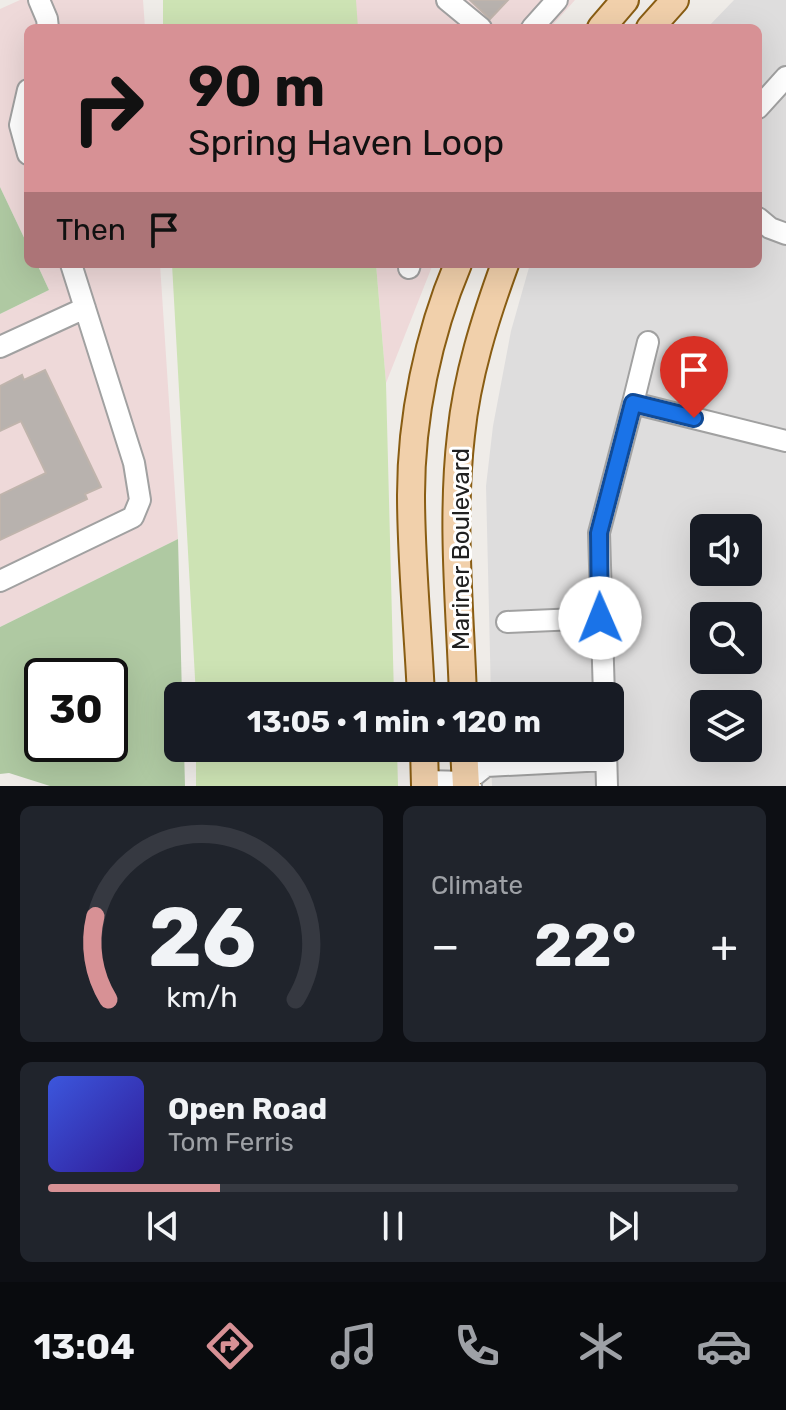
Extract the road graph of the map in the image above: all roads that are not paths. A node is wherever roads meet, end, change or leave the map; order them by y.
1 (39, 0) edge
2 (447, 0) edge
3 (557, 0) edge
4 (625, 0) edge
5 (675, 0) edge
6 (47, 24) edge
7 (476, 24) edge
8 (536, 24) edge
9 (604, 24) edge
10 (656, 24) edge
11 (786, 77) edge
12 (762, 104) edge
13 (24, 108) edge
14 (24, 140) edge
15 (762, 221) edge
16 (786, 234) edge
17 (72, 268) edge
18 (457, 268) edge
19 (504, 268) edge
20 (85, 308) junction
21 (648, 342) dead end
22 (0, 347) edge
23 (633, 403) junction
24 (786, 441) edge
25 (0, 581) edge
26 (600, 618) junction
27 (507, 622) dead end
28 (420, 682) edge
29 (463, 682) edge
30 (603, 682) edge
31 (424, 762) edge
32 (466, 762) edge
33 (526, 762) edge
34 (606, 762) edge
35 (425, 784) edge
36 (468, 785) edge
37 (607, 786) edge

1 - 6 street
2 - 7 street
3 - 8 street
4 - 9 main road
5 - 10 main road
11 - 12 street
13 - 14 street
15 - 16 street
17 - 20 street
18 - 28 main road, Mariner Boulevard
19 - 29 main road, Mariner Boulevard
20 - 22 street
20 - 25 street
21 - 23 street
23 - 24 street
23 - 26 street
26 - 27 street
26 - 30 street
31 - 35 main road
32 - 36 main road
33 - 36 street
34 - 37 street
35 - 36 street

